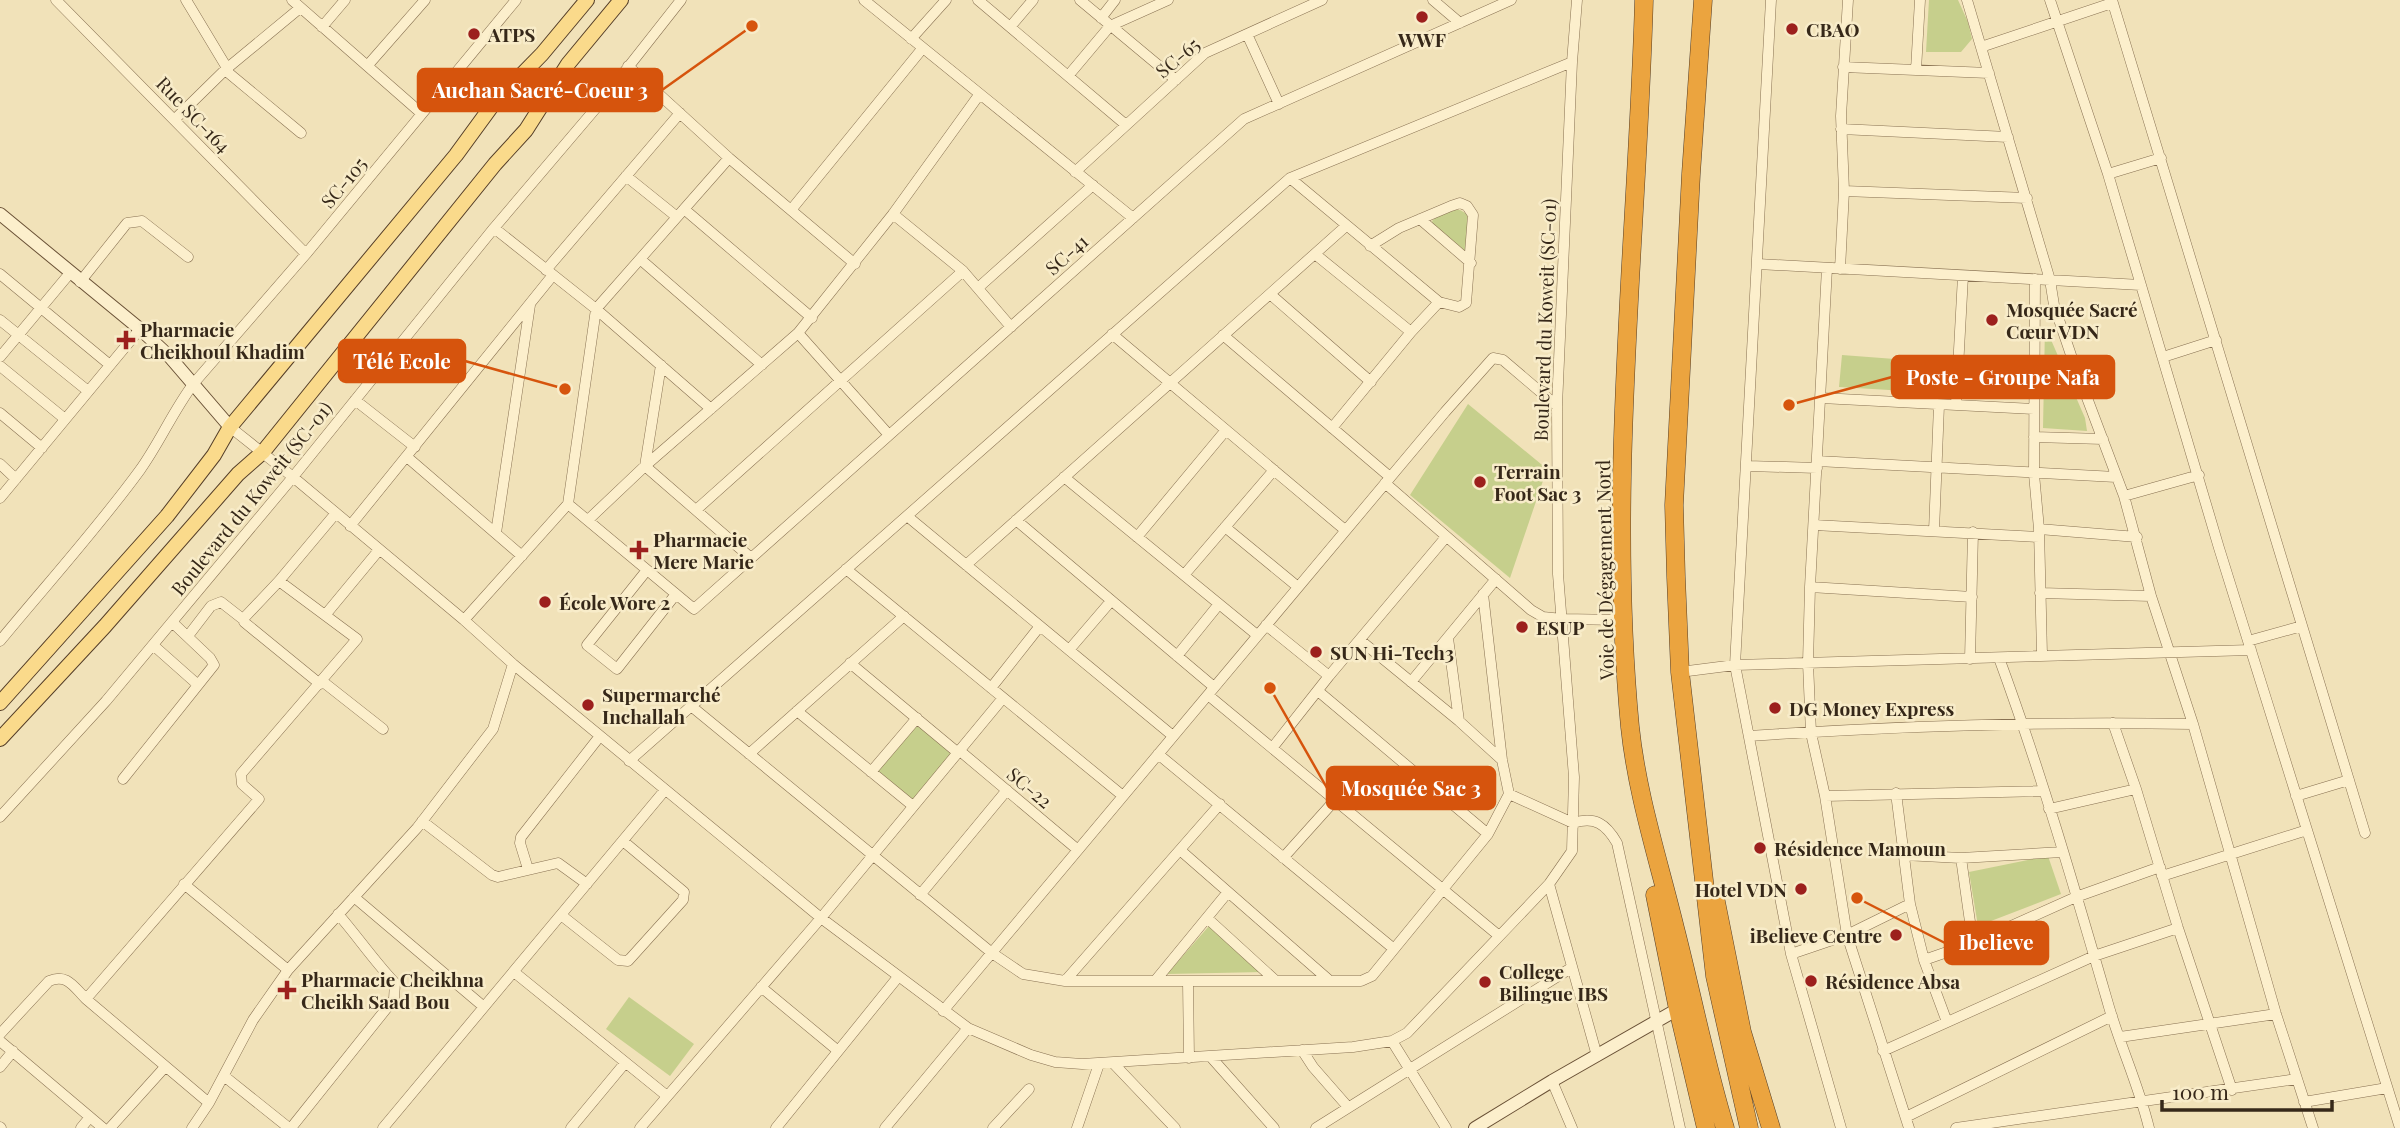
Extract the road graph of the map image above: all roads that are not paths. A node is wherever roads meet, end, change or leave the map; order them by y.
1 (56, 0) edge
2 (292, 0) edge
3 (345, 0) edge
4 (425, 0) edge
5 (515, 0) edge
6 (587, 0) edge
7 (621, 0) edge
8 (681, 0) edge
9 (864, 0) edge
10 (946, 0) edge
11 (978, 0) edge
12 (1034, 0) edge
13 (1080, 0) edge
14 (1115, 0) edge
15 (1168, 0) edge
16 (1322, 0) edge
17 (1433, 0) edge
18 (1511, 0) edge
19 (1577, 0) edge
20 (1644, 0) edge
21 (1703, 0) edge
22 (1772, 0) edge
23 (1848, 0) edge
24 (1920, 0) edge
25 (1967, 0) edge
26 (2050, 0) edge
27 (190, 1) edge
28 (2112, 1) edge
29 (300, 8) junction
30 (1101, 18) junction
31 (2057, 21) junction
32 (1460, 23) junction
33 (1110, 26) junction
34 (322, 27) junction
35 (1010, 27) junction
36 (1247, 34) junction
37 (911, 39) junction
38 (1981, 47) junction
39 (922, 49) junction
40 (1572, 62) junction
41 (368, 65) junction
42 (628, 66) junction
43 (1843, 67) junction
44 (226, 69) junction
45 (1916, 70) junction
46 (1989, 73) junction
47 (1068, 76) junction
48 (1175, 80) junction
49 (979, 95) junction
50 (1279, 104) junction
51 (421, 113) junction
52 (680, 113) junction
53 (174, 119) junction
54 (1126, 125) junction
55 (1841, 129) junction
56 (301, 133) dead end
57 (2008, 137) junction
58 (729, 158) junction
59 (2161, 158) junction
60 (1075, 172) junction
61 (2108, 174) junction
62 (626, 176) junction
63 (1290, 178) junction
64 (1093, 186) junction
65 (1844, 191) junction
66 (2027, 198) junction
67 (792, 210) junction
68 (681, 213) junction
69 (0, 214) edge
70 (893, 214) junction
71 (1133, 218) junction
72 (1420, 219) junction
73 (1346, 226) junction
74 (494, 228) junction
75 (1370, 246) junction
76 (306, 254) junction
77 (1315, 254) junction
78 (188, 257) dead end
79 (640, 259) junction
80 (1471, 263) junction
81 (855, 264) junction
82 (1758, 264) junction
83 (1827, 268) junction
84 (1840, 269) junction
85 (963, 271) junction
86 (550, 272) junction
87 (70, 273) junction
88 (0, 274) edge
89 (1964, 276) junction
90 (2035, 279) junction
91 (2050, 280) junction
92 (80, 282) junction
93 (2141, 285) junction
94 (979, 287) junction
95 (1270, 294) junction
96 (1439, 302) junction
97 (530, 304) junction
98 (41, 308) junction
99 (596, 309) junction
100 (812, 318) junction
101 (0, 320) edge
102 (1011, 327) junction
103 (140, 329) junction
104 (1411, 332) junction
105 (798, 333) junction
106 (1112, 334) junction
107 (18, 335) junction
108 (1223, 335) junction
109 (2216, 340) junction
110 (0, 357) edge
111 (2163, 357) junction
112 (661, 365) junction
113 (762, 365) junction
114 (0, 366) edge
115 (110, 366) junction
116 (841, 382) junction
117 (1371, 382) junction
118 (194, 383) junction
119 (1170, 383) junction
120 (88, 391) junction
121 (1821, 398) junction
122 (355, 400) junction
123 (1939, 405) junction
124 (1956, 405) junction
125 (1557, 406) junction
126 (711, 409) junction
127 (2034, 410) junction
128 (0, 413) edge
129 (65, 419) junction
130 (230, 428) junction
131 (1332, 428) junction
132 (1226, 430) junction
133 (889, 435) junction
134 (2034, 437) junction
135 (2103, 439) junction
136 (415, 447) junction
137 (42, 448) junction
138 (263, 452) junction
139 (408, 457) junction
140 (0, 464) edge
141 (1817, 465) junction
142 (645, 466) junction
143 (1748, 466) junction
144 (1936, 469) junction
145 (1274, 470) junction
146 (2034, 474) junction
147 (2199, 475) junction
148 (293, 477) junction
149 (1064, 477) junction
150 (2116, 477) junction
151 (16, 478) junction
152 (1387, 480) junction
153 (2124, 496) junction
154 (0, 498) edge
155 (568, 504) junction
156 (696, 510) junction
157 (335, 513) junction
158 (907, 516) junction
159 (588, 520) junction
160 (1016, 520) junction
161 (1814, 525) junction
162 (350, 526) junction
163 (1225, 527) junction
164 (1345, 530) junction
165 (1934, 531) junction
166 (1973, 532) junction
167 (496, 533) junction
168 (2039, 533) junction
169 (1136, 537) junction
170 (1446, 537) junction
171 (2137, 537) junction
172 (379, 550) junction
173 (522, 556) junction
174 (751, 558) junction
175 (966, 565) junction
176 (647, 569) junction
177 (846, 569) junction
178 (1184, 575) junction
179 (1496, 579) junction
180 (279, 581) junction
181 (1298, 587) junction
182 (1810, 587) junction
183 (2040, 593) junction
184 (676, 594) junction
185 (1483, 594) junction
186 (2151, 596) junction
187 (1972, 597) junction
188 (1111, 601) junction
189 (1219, 604) junction
190 (326, 614) junction
191 (904, 616) junction
192 (244, 620) junction
193 (464, 620) junction
194 (1562, 620) junction
195 (1623, 620) junction
196 (172, 622) junction
197 (1266, 625) junction
198 (1040, 626) junction
199 (2302, 626) junction
200 (1257, 635) junction
201 (188, 636) junction
202 (1448, 638) junction
203 (1360, 640) junction
204 (0, 641) edge
205 (153, 645) junction
206 (2250, 646) junction
207 (1069, 650) junction
208 (2170, 652) junction
209 (2042, 655) junction
210 (1177, 656) junction
211 (1999, 658) junction
212 (1970, 659) junction
213 (850, 663) junction
214 (1808, 663) junction
215 (513, 664) junction
216 (1735, 665) junction
217 (1680, 672) junction
218 (1329, 676) junction
219 (321, 682) junction
220 (1411, 682) junction
221 (197, 684) junction
222 (991, 688) junction
223 (1211, 691) junction
224 (1318, 691) junction
225 (1003, 698) junction
226 (0, 703) edge
227 (691, 706) junction
228 (797, 710) junction
229 (917, 718) junction
230 (1459, 721) junction
231 (2113, 723) junction
232 (2193, 724) junction
233 (2024, 725) junction
234 (383, 729) dead end
235 (1811, 733) junction
236 (600, 736) junction
237 (1173, 736) junction
238 (1749, 736) junction
239 (0, 739) edge
240 (1273, 747) junction
241 (959, 752) junction
242 (749, 754) junction
243 (1158, 754) junction
244 (1502, 760) junction
245 (629, 761) junction
246 (871, 772) junction
247 (123, 779) dead end
248 (2349, 780) junction
249 (2136, 789) junction
250 (665, 790) junction
251 (1007, 790) junction
252 (2044, 791) junction
253 (1896, 793) junction
254 (1509, 794) junction
255 (1642, 795) junction
256 (1123, 796) junction
257 (1825, 796) junction
258 (2297, 796) junction
259 (1336, 799) junction
260 (1220, 804) junction
261 (913, 806) junction
262 (2049, 808) junction
263 (0, 817) edge
264 (422, 821) junction
265 (1573, 823) junction
266 (2307, 830) junction
267 (2365, 833) dead end
268 (1488, 834) junction
269 (1700, 840) junction
270 (623, 841) junction
271 (1078, 850) junction
272 (1180, 850) junction
273 (2062, 852) junction
274 (2231, 853) junction
275 (1904, 855) junction
276 (872, 856) junction
277 (1283, 858) junction
278 (1961, 858) junction
279 (528, 869) junction
280 (2161, 871) junction
281 (184, 884) junction
282 (587, 884) junction
283 (1549, 884) junction
284 (1444, 890) junction
285 (1228, 892) junction
286 (920, 895) junction
287 (354, 897) junction
288 (2076, 897) junction
289 (1910, 904) junction
290 (338, 914) junction
291 (561, 915) junction
292 (821, 918) junction
293 (1207, 918) junction
294 (2178, 928) junction
295 (1499, 935) junction
296 (1847, 935) junction
297 (1973, 943) junction
298 (1394, 949) junction
299 (992, 953) junction
300 (1791, 954) junction
301 (2094, 956) junction
302 (1924, 960) junction
303 (1572, 968) junction
304 (288, 970) junction
305 (514, 972) junction
306 (898, 977) junction
307 (1065, 981) junction
308 (1155, 981) junction
309 (1188, 981) junction
310 (1276, 981) junction
311 (1330, 981) junction
312 (761, 987) junction
313 (86, 999) junction
314 (484, 1007) junction
315 (1678, 1009) junction
316 (943, 1011) junction
317 (2276, 1014) junction
318 (2112, 1016) junction
319 (1656, 1022) junction
320 (1947, 1022) junction
321 (2212, 1024) junction
322 (968, 1028) junction
323 (0, 1034) edge
324 (2120, 1037) junction
325 (0, 1041) edge
326 (1392, 1041) junction
327 (837, 1050) junction
328 (1302, 1050) junction
329 (1883, 1051) junction
330 (13, 1052) junction
331 (1210, 1056) junction
332 (1597, 1056) junction
333 (1189, 1058) junction
334 (625, 1063) junction
335 (1113, 1063) junction
336 (1099, 1064) junction
337 (0, 1067) edge
338 (165, 1067) junction
339 (1409, 1069) junction
340 (224, 1076) junction
341 (2297, 1079) junction
342 (1552, 1081) junction
343 (2388, 1088) junction
344 (1029, 1089) dead end
345 (2232, 1090) junction
346 (667, 1096) junction
347 (2143, 1101) junction
348 (2304, 1102) junction
349 (209, 1104) junction
350 (1349, 1107) junction
351 (90, 1117) junction
352 (1906, 1117) junction
353 (1747, 1122) edge
354 (1723, 1123) edge
355 (388, 1126) edge
356 (81, 1128) edge
357 (103, 1128) edge
358 (110, 1128) edge
359 (192, 1128) edge
360 (290, 1128) edge
361 (571, 1128) edge
362 (640, 1128) edge
363 (776, 1128) edge
364 (885, 1128) edge
365 (993, 1128) edge
366 (1077, 1128) edge
367 (1175, 1128) edge
368 (1274, 1128) edge
369 (1316, 1128) edge
370 (1446, 1128) edge
371 (1475, 1128) edge
372 (1572, 1128) edge
373 (1681, 1128) edge
374 (1706, 1128) edge
375 (1771, 1128) edge
376 (1841, 1128) edge
377 (1909, 1128) edge
378 (1956, 1128) edge
379 (2149, 1128) edge
380 (2313, 1128) edge
381 (2400, 1128) edge

1 - 53 street, Rue SC-164
2 - 29 street
3 - 34 street
4 - 41 street
5 - 51 street, SC-105
6 - 130 main road
7 - 138 main road
8 - 42 street, Boulevard du Koweit (SC-01)
9 - 37 street
10 - 37 street
11 - 35 street
12 - 35 street
13 - 30 street
14 - 30 street
15 - 33 street
16 - 36 street, SC-65
17 - 32 street
18 - 32 street, SC-41
19 - 40 street, Boulevard du Koweit (SC-01)
20 - 195 highway, Voie de Dégagement Nord
21 - 217 highway
22 - 82 street
23 - 43 street
24 - 45 street
25 - 38 street
26 - 31 street
27 - 44 street
28 - 31 street
28 - 59 street
29 - 34 street
29 - 44 street
30 - 33 street
31 - 38 street
31 - 61 street
32 - 50 street, SC-41
33 - 47 street
33 - 48 street
34 - 41 street
35 - 47 street
36 - 48 street, SC-65
36 - 50 street
37 - 39 street
38 - 46 street
39 - 49 street
39 - 67 street
40 - 63 street
40 - 125 street, Boulevard du Koweit (SC-01)
41 - 51 street
42 - 52 street
42 - 74 street, Boulevard du Koweit (SC-01)
43 - 45 street
43 - 55 street
44 - 53 street
44 - 56 street
45 - 46 street
46 - 57 street
47 - 54 street
48 - 54 street, SC-65
49 - 60 street
49 - 70 street
50 - 71 street, SC-41
51 - 76 street, SC-105
52 - 58 street
52 - 62 street
53 - 76 street, Rue SC-164
54 - 60 street, SC-65
55 - 57 street
55 - 65 street
57 - 66 street
58 - 67 street
58 - 68 street
59 - 61 street
59 - 109 street
60 - 64 street
61 - 93 street
62 - 68 street
62 - 86 street
63 - 73 street
63 - 106 street
64 - 71 street
64 - 94 street
65 - 66 street
65 - 84 street
66 - 91 street
67 - 81 street
68 - 79 street
68 - 100 street
69 - 87 street
70 - 81 street
70 - 85 street
71 - 102 street, SC-41
72 - 75 street
72 - 80 street
72 - 80 street
73 - 75 street
73 - 77 street
74 - 86 street
74 - 122 street, Boulevard du Koweit (SC-01)
75 - 96 street
76 - 118 street, SC-105
77 - 95 street
77 - 104 street
78 - 92 street
79 - 99 street
79 - 113 street
80 - 96 street
81 - 100 street
82 - 83 street
82 - 143 street
83 - 84 street
83 - 121 street
84 - 89 street
85 - 94 street
85 - 116 street
86 - 97 street
86 - 99 street
87 - 92 street
87 - 98 street
88 - 98 street
89 - 90 street
89 - 124 street
90 - 91 street
90 - 127 street
91 - 93 street
91 - 135 street
92 - 103 street
93 - 111 street
94 - 102 street
95 - 108 street
95 - 117 street
96 - 104 street
97 - 136 street
97 - 167 street
98 - 107 street
98 - 115 street
99 - 112 street
99 - 155 street
100 - 105 street
101 - 107 street
102 - 133 street, SC-41
103 - 115 street
103 - 118 street
104 - 117 street
105 - 113 street
105 - 116 street
106 - 119 street
106 - 158 street
107 - 110 street
107 - 120 street
108 - 119 street
108 - 131 street
109 - 111 street
109 - 199 street
111 - 147 street
112 - 126 street
112 - 142 street
113 - 126 street
114 - 129 street
115 - 120 street
116 - 133 street
116 - 156 street
117 - 131 street
118 - 130 street
118 - 204 street, SC-105
119 - 132 street
119 - 149 street
120 - 129 street
121 - 123 street
121 - 141 street
122 - 136 street
122 - 148 street, Boulevard du Koweit (SC-01)
123 - 124 street
123 - 144 street
124 - 127 street
125 - 152 street
125 - 194 street, Boulevard du Koweit (SC-01)
126 - 142 street
127 - 134 street
128 - 137 street
129 - 137 street
130 - 138 street
130 - 226 main road
131 - 152 street
132 - 145 street
132 - 169 street
133 - 174 street, SC-41
134 - 135 street
134 - 146 street
135 - 150 street
136 - 139 street
137 - 151 street
138 - 148 street
138 - 239 main road
139 - 162 street
139 - 167 street
140 - 151 street
141 - 143 street
141 - 144 street
141 - 161 street
142 - 156 street
142 - 159 street
143 - 216 street
144 - 146 street
144 - 165 street
145 - 163 street
145 - 164 street
146 - 150 street
146 - 168 street
147 - 153 street
147 - 206 street
148 - 157 street
148 - 196 street, Boulevard du Koweit (SC-01)
149 - 160 street
149 - 169 street
150 - 153 street
151 - 154 street
152 - 164 street
152 - 170 street
153 - 171 street
155 - 159 street
155 - 173 street
156 - 174 street
157 - 162 street
157 - 180 street
158 - 175 street
158 - 177 street
159 - 176 street
160 - 175 street
160 - 188 street
161 - 165 street
161 - 182 street
162 - 172 street
163 - 178 street
163 - 181 street
164 - 181 street
165 - 166 street
166 - 168 street
166 - 187 street
167 - 173 street
168 - 171 street
168 - 183 street
169 - 178 street
170 - 179 street
170 - 203 street
171 - 186 street
172 - 190 street
172 - 193 street
173 - 193 street
174 - 184 street, SC-41
175 - 198 street
176 - 184 street
176 - 184 street
177 - 191 street
177 - 227 street
178 - 189 street
179 - 185 street
179 - 194 street
180 - 190 street
180 - 192 street
181 - 197 street
182 - 187 street
182 - 214 street
183 - 186 street
183 - 209 street
185 - 202 street
185 - 244 street
186 - 208 street
187 - 212 street
188 - 207 street
188 - 210 street
189 - 200 street
189 - 210 street
190 - 219 street
191 - 213 street
191 - 222 street
192 - 201 street
192 - 219 street
193 - 215 street
194 - 195 street
194 - 265 street, Boulevard du Koweit (SC-01)
195 - 255 highway, Voie de Dégagement Nord
196 - 201 street
196 - 205 street, Boulevard du Koweit (SC-01)
197 - 200 street
197 - 218 street
198 - 207 street
198 - 222 street
199 - 206 street
199 - 248 street
200 - 223 street
201 - 221 street
202 - 220 street
202 - 230 street
203 - 218 street
203 - 220 street
205 - 221 street
205 - 263 street, Boulevard du Koweit (SC-01)
206 - 208 street
206 - 258 street
207 - 237 street
208 - 209 street
208 - 232 street
209 - 211 street
210 - 223 street
211 - 212 street
211 - 233 street
212 - 214 street
213 - 228 street
213 - 229 street, SC-22
214 - 216 street
214 - 235 street
215 - 236 street
215 - 264 street
216 - 217 street
216 - 238 street
217 - 269 highway
218 - 224 street
219 - 234 street
219 - 281 street
220 - 230 street
221 - 247 street
222 - 225 street
223 - 237 street
223 - 240 street
224 - 240 street
224 - 268 street
225 - 241 street
225 - 256 street
227 - 242 street
227 - 245 street
228 - 242 street
228 - 246 street
229 - 241 street, SC-22
229 - 246 street
230 - 244 street
231 - 232 street
231 - 233 street
231 - 249 street
232 - 274 street
233 - 235 street
233 - 252 street
235 - 238 street
235 - 257 street
236 - 245 street
236 - 279 street
237 - 243 street
238 - 300 street
240 - 259 street
241 - 251 street, SC-22
241 - 261 street
242 - 276 street
243 - 256 street
243 - 260 street
244 - 254 street
245 - 250 street
246 - 261 street
248 - 258 street
248 - 267 street
249 - 262 street
249 - 280 street
250 - 270 street
250 - 292 street
251 - 271 street, SC-22
251 - 286 street
252 - 253 street
252 - 262 street
253 - 257 street
253 - 275 street
254 - 265 street
254 - 268 street
255 - 315 highway
255 - 354 highway, Voie de Dégagement Nord
256 - 271 street
257 - 296 street
258 - 266 street
259 - 277 street
259 - 284 street
260 - 272 street
260 - 277 street
261 - 276 street
262 - 273 street
264 - 279 street
264 - 287 street
265 - 283 street, Boulevard du Koweit (SC-01)
265 - 319 street
266 - 274 street
266 - 343 street
268 - 284 street
269 - 353 highway
269 - 375 highway
270 - 282 street
270 - 291 street
271 - 299 street
272 - 285 street
272 - 307 street
273 - 278 street
273 - 288 street
274 - 280 street
274 - 317 street
275 - 278 street
275 - 289 street
276 - 286 street
276 - 292 street
277 - 298 street
278 - 297 street
279 - 282 street
280 - 288 street
280 - 294 street
281 - 304 street
281 - 313 street
282 - 291 street
283 - 295 street
283 - 303 street
284 - 295 street
284 - 298 street
285 - 293 street
285 - 311 street
286 - 299 street
287 - 290 street
287 - 314 street
288 - 297 street
288 - 301 street
289 - 296 street
289 - 302 street
290 - 304 street
290 - 360 street
291 - 305 street
292 - 306 street
292 - 312 street
293 - 308 street
293 - 310 street
294 - 301 street
294 - 321 street
295 - 326 street
296 - 300 street
296 - 329 street
297 - 302 street
298 - 311 street
299 - 307 street
299 - 316 street
300 - 376 street
301 - 318 street
301 - 320 street
302 - 320 street
303 - 332 street
303 - 339 street
304 - 340 street
305 - 314 street
305 - 334 street
306 - 316 street
306 - 327 street
307 - 308 street
308 - 309 street
309 - 310 street
309 - 333 street
310 - 311 street
312 - 327 street
312 - 346 street
313 - 323 street
313 - 338 street
314 - 355 street
315 - 319 street
315 - 374 highway
316 - 322 street
317 - 321 street
317 - 341 street
318 - 324 street
318 - 352 street
319 - 332 street
319 - 373 street
320 - 329 street
321 - 324 street
321 - 345 street
322 - 336 street
322 - 364 street
324 - 347 street
325 - 330 street
326 - 328 street
326 - 339 street
327 - 363 street
328 - 331 street
328 - 350 street
329 - 352 street
330 - 337 street
330 - 351 street
331 - 333 street
331 - 368 street
332 - 342 street
333 - 335 street
334 - 346 street
334 - 361 street
335 - 336 street
335 - 367 street
336 - 366 street
338 - 349 street
338 - 358 street
339 - 350 street
339 - 370 street
340 - 349 street
340 - 360 street
341 - 345 street
341 - 348 street
342 - 371 street
342 - 372 street
343 - 348 street
343 - 381 street
344 - 365 street
345 - 347 street
346 - 362 street
347 - 378 street
347 - 379 street
348 - 380 street
349 - 359 street
350 - 369 street
351 - 356 street
351 - 357 street
352 - 377 street

